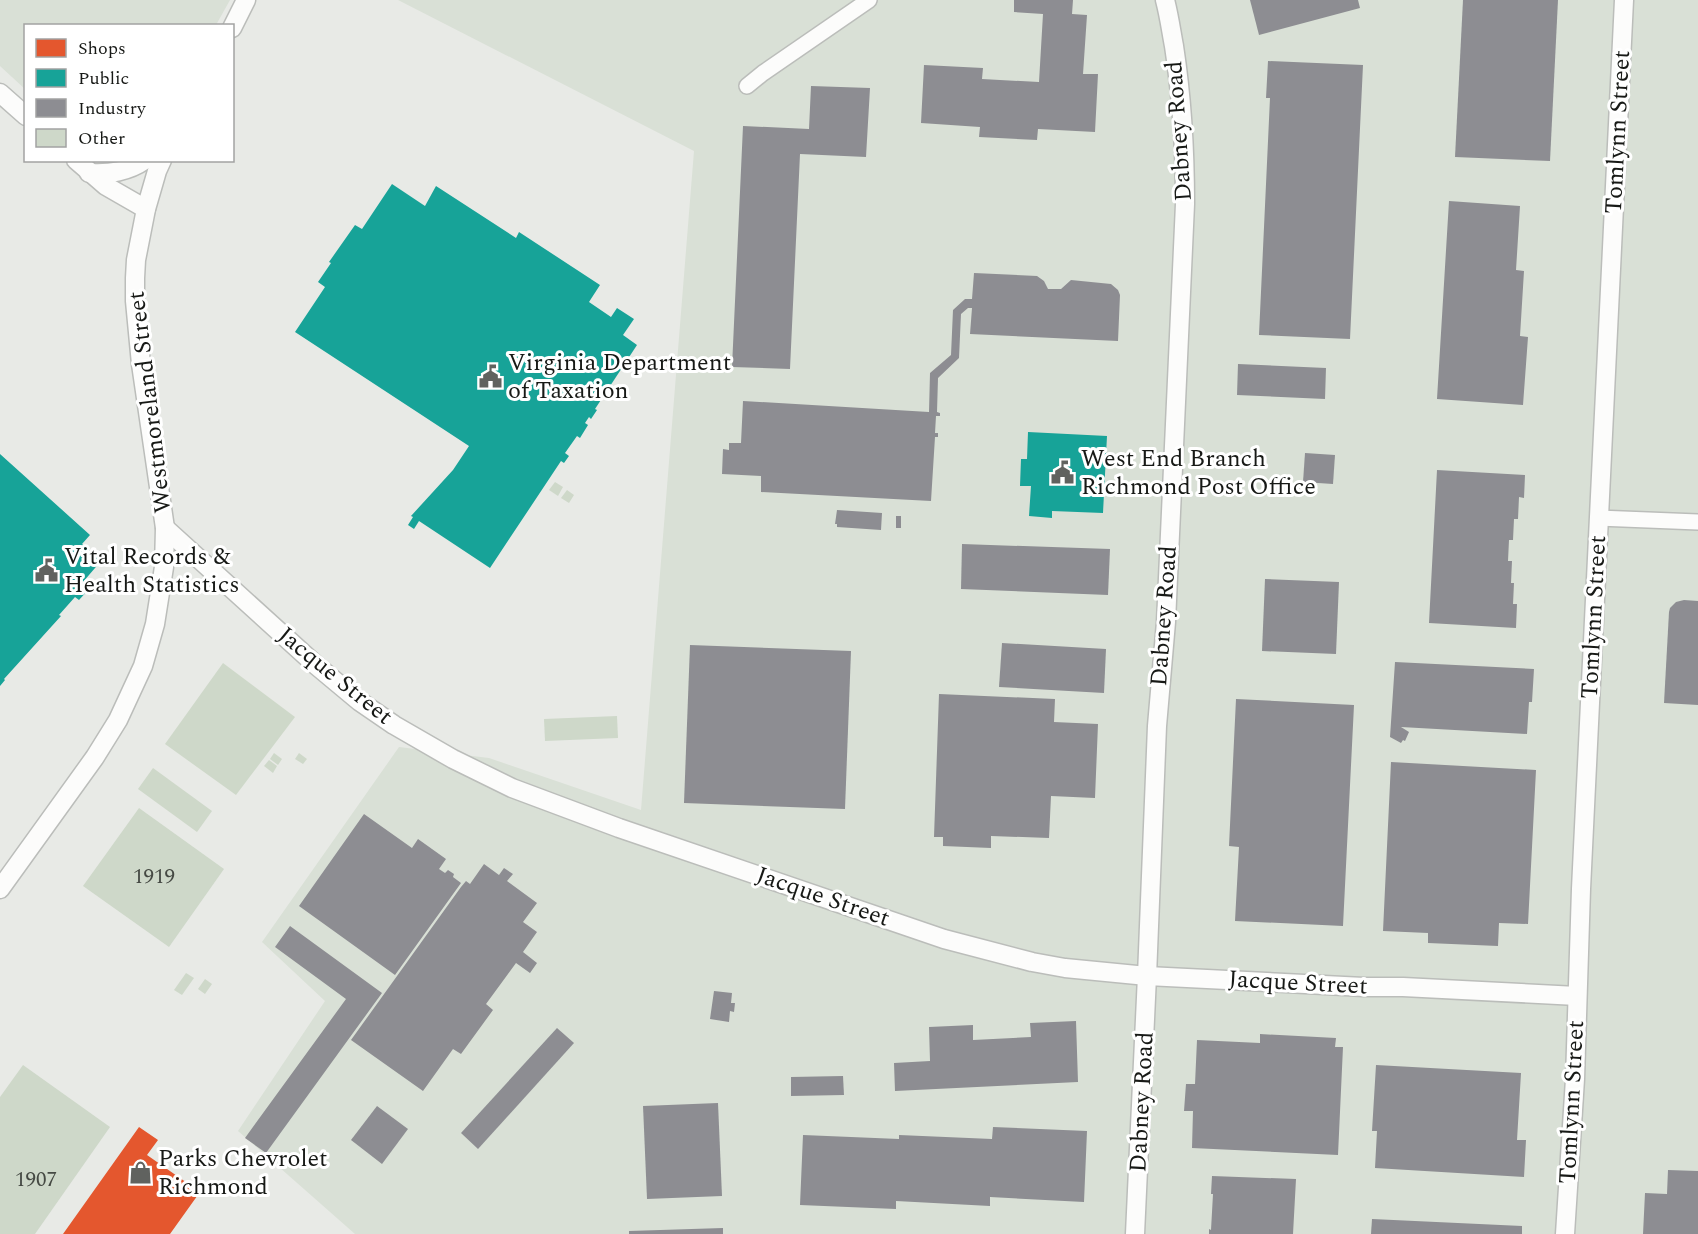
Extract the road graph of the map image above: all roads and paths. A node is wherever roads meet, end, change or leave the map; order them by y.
1 (246, 0) edge
2 (869, 0) edge
3 (1165, 0) edge
4 (1624, 0) edge
5 (234, 24) edge
6 (747, 86) dead end
7 (0, 93) edge
8 (24, 114) edge
9 (142, 162) edge
10 (161, 162) edge
11 (83, 166) edge
12 (146, 209) junction
13 (1598, 518) junction
14 (1698, 522) edge
15 (165, 528) junction
16 (0, 889) edge
17 (1148, 976) junction
18 (1577, 996) junction
19 (1135, 1234) edge
20 (1565, 1234) edge

1 - 5 street
2 - 6 street
3 - 17 street, Dabney Road
4 - 13 street, Tomlynn Street
7 - 8 street
9 - 11 street
10 - 12 street, Westmoreland Street
11 - 12 street
12 - 15 street, Westmoreland Street
13 - 14 street
13 - 18 street, Tomlynn Street
15 - 16 street, Westmoreland Street
15 - 17 street, Jacque Street
17 - 18 street, Jacque Street
17 - 19 street, Dabney Road
18 - 20 street, Tomlynn Street

